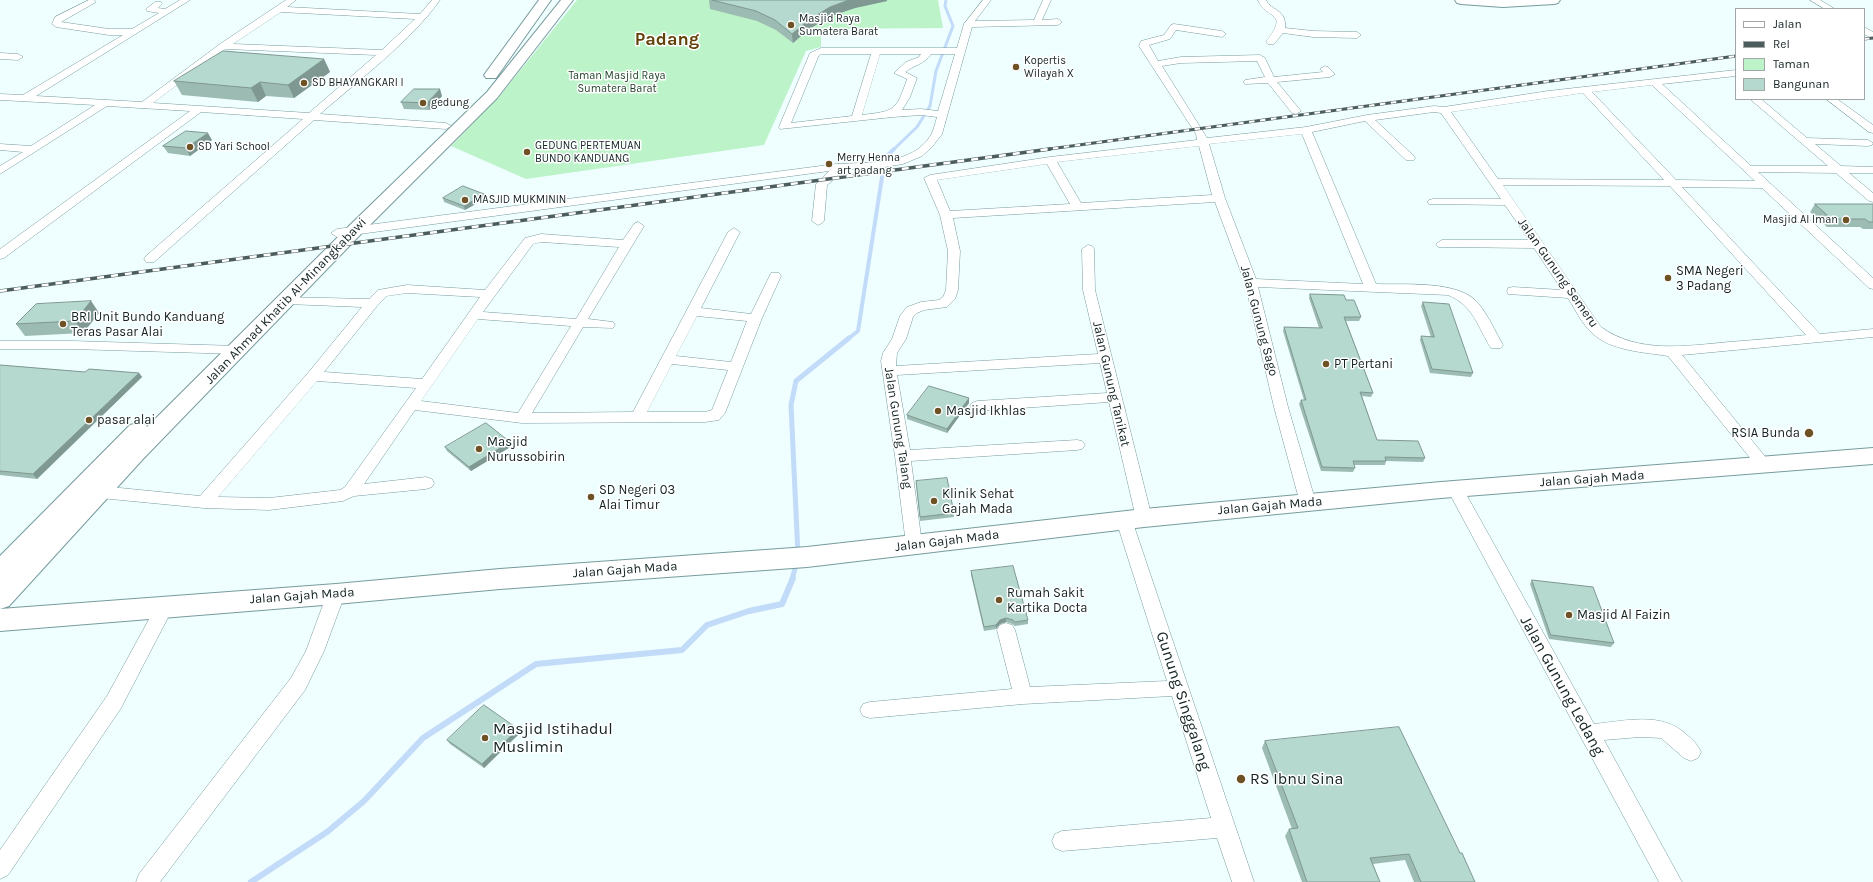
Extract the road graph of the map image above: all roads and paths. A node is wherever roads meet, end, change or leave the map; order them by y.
1 (186, 0) edge
2 (292, 0) edge
3 (436, 0) edge
4 (536, 0) edge
5 (545, 0) edge
6 (567, 0) edge
7 (987, 0) edge
8 (1047, 0) edge
9 (1262, 0) edge
10 (1461, 0) edge
11 (1554, 0) edge
12 (1814, 0) edge
13 (92, 2) dead end
14 (158, 4) dead end
15 (281, 8) junction
16 (1829, 8) edge
17 (167, 12) junction
18 (422, 17) junction
19 (1037, 22) junction
20 (1058, 22) dead end
21 (968, 24) junction
22 (1280, 30) junction
23 (136, 31) junction
24 (1222, 34) dead end
25 (1357, 35) dead end
26 (1271, 42) dead end
27 (223, 46) junction
28 (876, 50) junction
29 (928, 50) junction
30 (954, 51) junction
31 (384, 53) junction
32 (0, 56) edge
33 (18, 57) dead end
34 (511, 60) junction
35 (1157, 64) junction
36 (1325, 68) dead end
37 (1735, 73) edge
38 (1724, 74) junction
39 (1271, 80) junction
40 (1248, 82) dead end
41 (1654, 82) junction
42 (1735, 83) edge
43 (1586, 91) junction
44 (0, 98) edge
45 (24, 99) junction
46 (1755, 100) edge
47 (1832, 100) edge
48 (105, 103) junction
49 (144, 105) junction
50 (199, 109) junction
51 (1444, 110) junction
52 (1296, 111) dead end
53 (893, 114) junction
54 (938, 114) junction
55 (311, 117) junction
56 (856, 118) junction
57 (1367, 118) junction
58 (446, 126) junction
59 (1872, 128) edge
60 (1306, 130) junction
61 (1805, 141) junction
62 (1203, 142) junction
63 (1868, 143) dead end
64 (0, 147) edge
65 (31, 149) junction
66 (1410, 158) dead end
67 (1050, 160) junction
68 (836, 167) junction
69 (1748, 169) junction
70 (1837, 170) junction
71 (1873, 170) edge
72 (0, 171) edge
73 (1495, 182) junction
74 (1673, 183) junction
75 (1764, 184) junction
76 (1219, 198) junction
77 (1873, 198) edge
78 (1433, 202) dead end
79 (1509, 202) junction
80 (1077, 206) junction
81 (946, 214) junction
82 (818, 221) dead end
83 (638, 226) dead end
84 (345, 232) junction
85 (734, 232) dead end
86 (627, 244) junction
87 (1442, 244) dead end
88 (1536, 244) junction
89 (1088, 249) dead end
90 (2, 251) edge
91 (150, 259) dead end
92 (774, 276) dead end
93 (1251, 283) junction
94 (1873, 285) edge
95 (1370, 286) junction
96 (1514, 291) dead end
97 (489, 294) junction
98 (1572, 294) junction
99 (287, 300) junction
100 (372, 303) junction
101 (692, 311) junction
102 (474, 315) junction
103 (756, 318) junction
104 (580, 322) junction
105 (608, 325) dead end
106 (1873, 333) edge
107 (1815, 338) junction
108 (1496, 344) dead end
109 (0, 345) edge
110 (229, 350) junction
111 (1672, 352) junction
112 (1105, 358) junction
113 (668, 359) junction
114 (736, 367) junction
115 (889, 371) junction
116 (313, 376) junction
117 (426, 384) junction
118 (1114, 397) junction
119 (411, 405) junction
120 (977, 406) dead end
121 (522, 418) junction
122 (637, 418) junction
123 (1077, 445) dead end
124 (125, 452) junction
125 (903, 456) junction
126 (1873, 456) edge
127 (1764, 465) junction
128 (426, 483) dead end
129 (1455, 489) junction
130 (351, 491) junction
131 (100, 492) junction
132 (204, 502) junction
133 (1308, 503) junction
134 (1134, 519) junction
135 (914, 544) junction
136 (0, 572) edge
137 (336, 594) junction
138 (0, 599) edge
139 (0, 604) edge
140 (165, 606) junction
141 (11, 620) edge
142 (1006, 630) dead end
143 (1179, 688) junction
144 (1023, 696) junction
145 (870, 710) dead end
146 (1588, 733) junction
147 (1691, 752) dead end
148 (1223, 827) junction
149 (1062, 841) dead end
150 (0, 868) edge
151 (148, 882) edge
152 (1242, 882) edge
153 (1671, 882) edge

1 - 17 street
2 - 15 street
3 - 18 street
4 - 5 street
5 - 34 main road, Jalan Ahmad Khatib Al-Minangkabawi
6 - 34 main road, Jalan Ahmad Khatib Al-Minangkabawi
7 - 21 street
8 - 19 street
9 - 22 street
10 - 11 main road
12 - 16 street
13 - 23 street
14 - 17 street
15 - 18 street
15 - 27 street
17 - 23 street
18 - 31 street
19 - 20 street
19 - 21 street
21 - 30 street
22 - 25 street
22 - 26 street
23 - 45 street
24 - 35 street, Jalan Gunung Sago
27 - 31 street
27 - 49 street
28 - 29 street
28 - 56 street
28 - 56 street
29 - 30 street
29 - 53 street
30 - 54 street
31 - 55 street
32 - 33 street
34 - 58 main road, Jalan Ahmad Khatib Al-Minangkabawi
34 - 84 main road, Jalan Ahmad Khatib Al-Minangkabawi
35 - 39 street
35 - 62 street, Jalan Gunung Sago
36 - 39 street
37 - 38 street
38 - 41 street
38 - 42 street
39 - 40 street
39 - 52 street
41 - 43 street
41 - 69 street
43 - 51 street
43 - 74 street
44 - 45 street
45 - 48 street
46 - 61 street
47 - 59 street
48 - 49 street
48 - 65 street
49 - 50 street
50 - 55 street
50 - 90 street
51 - 57 street
51 - 73 street, Jalan Gunung Semeru
53 - 54 street
53 - 56 street
54 - 68 street
55 - 58 street
55 - 91 street
57 - 60 street
57 - 66 street
58 - 84 main road, Jalan Ahmad Khatib Al-Minangkabawi
60 - 62 street
60 - 95 street
61 - 63 street
61 - 70 street
62 - 67 street
62 - 76 street, Jalan Gunung Sago
64 - 65 street
65 - 72 street
67 - 80 street
67 - 81 street
68 - 82 street
68 - 84 street
69 - 70 street
69 - 75 street
70 - 71 street
70 - 77 street
73 - 74 street
73 - 79 street, Jalan Gunung Semeru
74 - 75 street
74 - 107 street
75 - 94 street
76 - 80 street
76 - 93 street, Jalan Gunung Sago
78 - 79 street
79 - 88 street, Jalan Gunung Semeru
80 - 81 street
81 - 115 street, Jalan Gunung Talang
83 - 86 street
84 - 99 main road, Jalan Ahmad Khatib Al-Minangkabawi
84 - 110 main road, Jalan Ahmad Khatib Al-Minangkabawi
85 - 101 street
86 - 97 street
86 - 104 street
87 - 88 street
88 - 98 street, Jalan Gunung Semeru
89 - 112 street, Jalan Gunung Tanikat
92 - 103 street
93 - 95 street
93 - 133 street, Jalan Gunung Sago
95 - 108 street
96 - 98 street
97 - 100 street
97 - 102 street
98 - 111 street, Jalan Gunung Semeru
99 - 100 street
99 - 110 main road, Jalan Ahmad Khatib Al-Minangkabawi
100 - 116 street
101 - 103 street
101 - 113 street
102 - 104 street
102 - 117 street
103 - 114 street
104 - 105 street
104 - 121 street
106 - 107 street, Jalan Gunung Semeru
107 - 111 street, Jalan Gunung Semeru
109 - 110 street
110 - 124 main road, Jalan Ahmad Khatib Al-Minangkabawi
111 - 127 street
112 - 115 street
112 - 118 street, Jalan Gunung Tanikat
113 - 114 street
113 - 122 street
114 - 122 street
115 - 125 street, Jalan Gunung Talang
116 - 117 street
116 - 132 street
117 - 119 street
118 - 120 street
118 - 134 street, Jalan Gunung Tanikat
119 - 121 street
119 - 130 street
121 - 122 street
123 - 125 street
124 - 131 main road, Jalan Ahmad Khatib Al-Minangkabawi
124 - 136 main road, Jalan Ahmad Khatib Al-Minangkabawi
125 - 135 street, Jalan Gunung Talang
126 - 127 main road, Jalan Gajah Mada
127 - 129 main road, Jalan Gajah Mada
128 - 130 street
129 - 133 main road, Jalan Gajah Mada
129 - 146 street, Jalan Gunung Ledang
130 - 132 street
131 - 132 street
131 - 138 main road, Jalan Ahmad Khatib Al-Minangkabawi
133 - 134 main road, Jalan Gajah Mada
134 - 135 main road, Jalan Gajah Mada
134 - 143 street, Gunung Singgalang
135 - 137 main road, Jalan Gajah Mada
137 - 140 main road, Jalan Gajah Mada
137 - 151 street
139 - 141 main road, Jalan Gajah Mada
140 - 141 main road, Jalan Gajah Mada
140 - 150 street
142 - 144 street
143 - 144 street
143 - 148 street, Gunung Singgalang
144 - 145 street
146 - 147 street
146 - 153 street, Jalan Gunung Ledang
148 - 149 street
148 - 152 street, Gunung Singgalang

